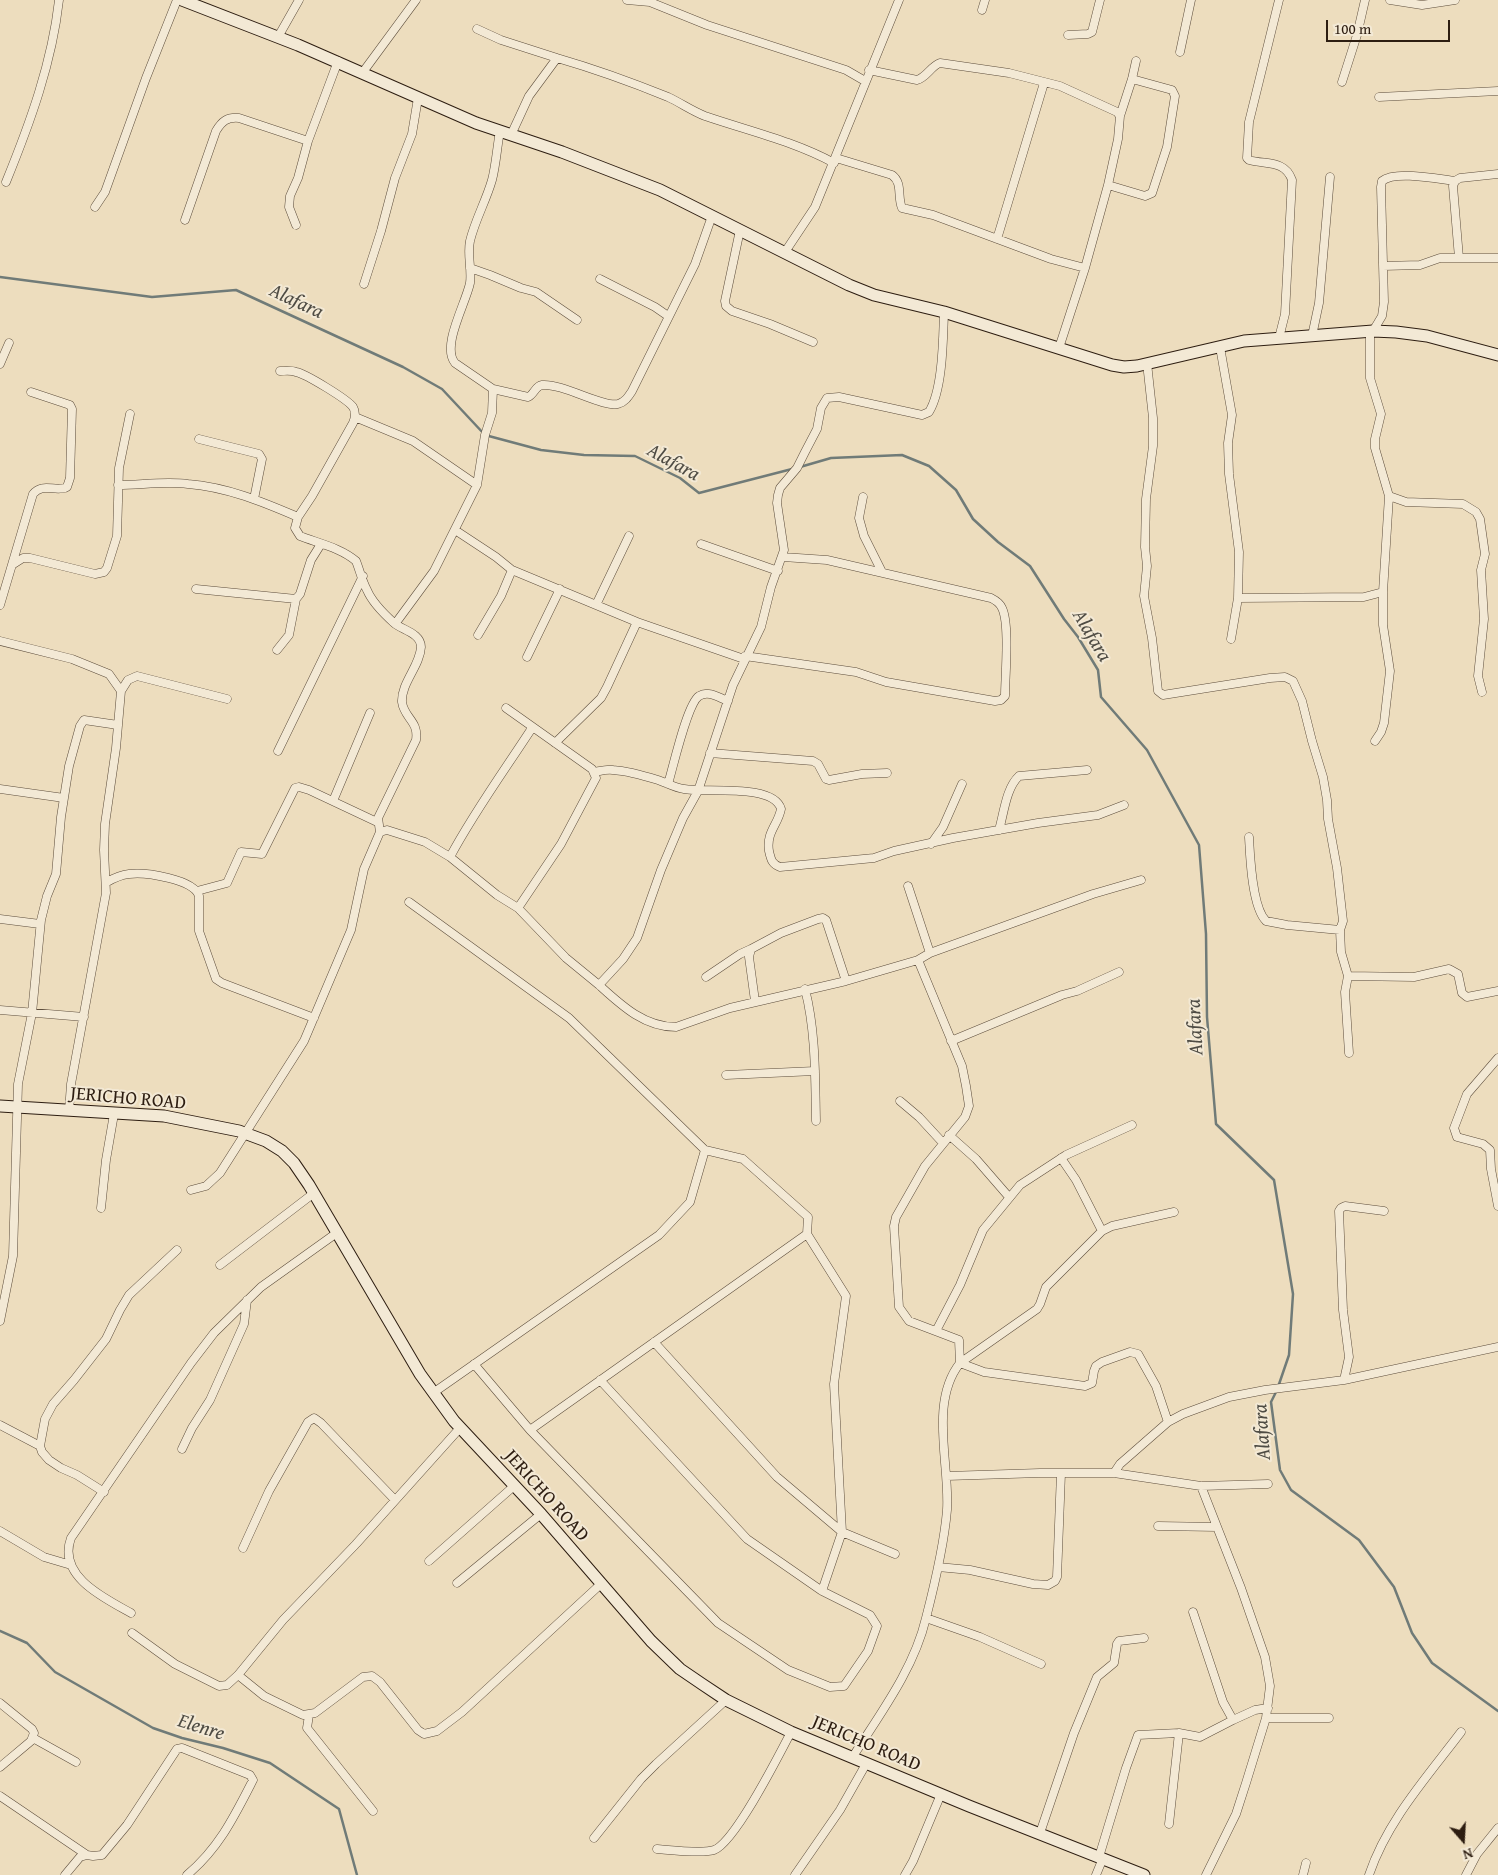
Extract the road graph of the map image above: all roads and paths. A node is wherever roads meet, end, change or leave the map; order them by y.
1 (59, 0) edge
2 (176, 0) edge
3 (182, 0) edge
4 (299, 0) edge
5 (627, 0) edge
6 (898, 0) edge
7 (984, 0) edge
8 (1100, 0) edge
9 (1191, 0) edge
10 (1279, 0) edge
11 (1365, 0) edge
12 (1390, 0) edge
13 (1455, 0) edge
14 (412, 1) edge
15 (639, 1) edge
16 (982, 10) dead end
17 (477, 29) dead end
18 (1068, 35) dead end
19 (278, 37) junction
20 (1180, 52) dead end
21 (556, 58) junction
22 (1136, 61) dead end
23 (338, 62) junction
24 (869, 70) junction
25 (363, 72) junction
26 (1132, 79) junction
27 (865, 81) junction
28 (1342, 82) dead end
29 (1044, 83) junction
30 (1498, 91) edge
31 (1378, 97) dead end
32 (418, 98) junction
33 (1120, 116) junction
34 (506, 133) junction
35 (308, 141) junction
36 (835, 161) junction
37 (1498, 174) edge
38 (1330, 176) dead end
39 (1456, 181) junction
40 (6, 182) dead end
41 (1108, 185) junction
42 (96, 207) dead end
43 (712, 216) junction
44 (186, 220) dead end
45 (296, 226) dead end
46 (740, 230) junction
47 (997, 239) junction
48 (785, 252) junction
49 (1459, 258) junction
50 (1498, 258) edge
51 (1383, 266) junction
52 (470, 268) junction
53 (1085, 268) junction
54 (600, 279) dead end
55 (364, 284) dead end
56 (944, 312) junction
57 (668, 316) junction
58 (576, 320) dead end
59 (1372, 331) junction
60 (1312, 336) junction
61 (1279, 338) junction
62 (813, 342) dead end
63 (9, 344) dead end
64 (1220, 347) junction
65 (1059, 348) junction
66 (1498, 355) edge
67 (0, 364) edge
68 (1147, 364) junction
69 (280, 372) dead end
70 (493, 389) junction
71 (31, 392) dead end
72 (130, 414) dead end
73 (355, 417) junction
74 (199, 439) dead end
75 (118, 485) junction
76 (477, 485) junction
77 (1389, 496) junction
78 (863, 498) dead end
79 (254, 499) junction
80 (298, 517) junction
81 (454, 530) junction
82 (629, 536) dead end
83 (321, 544) junction
84 (701, 544) dead end
85 (783, 557) junction
86 (12, 564) junction
87 (512, 570) junction
88 (778, 571) junction
89 (882, 572) junction
90 (363, 576) junction
91 (196, 589) dead end
92 (560, 590) junction
93 (1382, 592) junction
94 (1238, 598) junction
95 (296, 599) junction
96 (596, 604) junction
97 (0, 605) edge
98 (637, 622) junction
99 (395, 624) junction
100 (478, 635) dead end
101 (1231, 639) dead end
102 (0, 641) edge
103 (277, 650) dead end
104 (527, 657) dead end
105 (745, 658) junction
106 (121, 691) junction
107 (1482, 692) dead end
108 (227, 699) dead end
109 (728, 701) junction
110 (506, 708) dead end
111 (370, 713) dead end
112 (118, 725) junction
113 (532, 728) junction
114 (1375, 741) dead end
115 (555, 743) junction
116 (278, 751) dead end
117 (710, 753) junction
118 (1087, 770) dead end
119 (594, 772) junction
120 (887, 774) dead end
121 (668, 784) junction
122 (962, 784) dead end
123 (0, 789) edge
124 (698, 791) junction
125 (64, 798) junction
126 (333, 801) junction
127 (1124, 806) dead end
128 (377, 822) junction
129 (999, 830) junction
130 (380, 832) junction
131 (1249, 837) dead end
132 (931, 844) junction
133 (450, 857) junction
134 (1141, 880) dead end
135 (107, 882) junction
136 (908, 886) dead end
137 (197, 891) junction
138 (409, 902) dead end
139 (518, 908) junction
140 (0, 919) edge
141 (40, 924) junction
142 (1340, 930) junction
143 (752, 948) junction
144 (930, 953) junction
145 (918, 960) junction
146 (1119, 972) dead end
147 (1348, 976) junction
148 (706, 977) dead end
149 (846, 981) junction
150 (598, 985) junction
151 (805, 989) junction
152 (1498, 991) edge
153 (755, 1001) junction
154 (0, 1010) edge
155 (32, 1013) junction
156 (84, 1017) junction
157 (314, 1018) junction
158 (951, 1041) junction
159 (1348, 1054) dead end
160 (1498, 1058) edge
161 (815, 1071) junction
162 (726, 1075) dead end
163 (900, 1101) dead end
164 (0, 1106) edge
165 (16, 1108) junction
166 (69, 1111) junction
167 (114, 1114) junction
168 (816, 1121) dead end
169 (1132, 1125) dead end
170 (246, 1133) junction
171 (949, 1135) junction
172 (943, 1143) junction
173 (705, 1150) junction
174 (1061, 1158) junction
175 (191, 1190) dead end
176 (314, 1193) junction
177 (1009, 1197) junction
178 (1498, 1206) edge
179 (101, 1208) dead end
180 (1174, 1212) dead end
181 (1384, 1212) dead end
182 (1102, 1231) junction
183 (338, 1232) junction
184 (807, 1234) junction
185 (177, 1250) dead end
186 (220, 1265) dead end
187 (247, 1300) junction
188 (0, 1321) edge
189 (936, 1331) junction
190 (654, 1342) junction
191 (1498, 1347) edge
192 (960, 1363) junction
193 (474, 1364) junction
194 (600, 1380) junction
195 (1344, 1380) junction
196 (433, 1393) junction
197 (1168, 1422) junction
198 (0, 1424) edge
199 (460, 1428) junction
200 (530, 1430) junction
201 (40, 1446) junction
202 (182, 1449) dead end
203 (1061, 1473) junction
204 (1114, 1473) junction
205 (947, 1476) junction
206 (1268, 1484) dead end
207 (514, 1486) junction
208 (1201, 1486) junction
209 (104, 1492) junction
210 (395, 1500) junction
211 (541, 1514) junction
212 (1158, 1526) dead end
213 (1217, 1526) junction
214 (0, 1531) edge
215 (842, 1532) junction
216 (243, 1548) dead end
217 (895, 1554) dead end
218 (429, 1561) dead end
219 (71, 1565) junction
220 (938, 1567) junction
221 (457, 1583) dead end
222 (602, 1583) junction
223 (822, 1591) junction
224 (1193, 1612) dead end
225 (131, 1613) dead end
226 (926, 1618) junction
227 (132, 1632) dead end
228 (1144, 1638) dead end
229 (1041, 1664) dead end
230 (238, 1675) junction
231 (726, 1700) junction
232 (0, 1704) edge
233 (1268, 1708) junction
234 (309, 1715) junction
235 (1266, 1718) junction
236 (1329, 1718) dead end
237 (1233, 1720) junction
238 (792, 1732) junction
239 (1461, 1732) dead end
240 (1179, 1733) junction
241 (33, 1738) junction
242 (852, 1758) junction
243 (76, 1762) dead end
244 (866, 1764) junction
245 (0, 1767) edge
246 (941, 1794) junction
247 (0, 1796) edge
248 (372, 1811) dead end
249 (1169, 1824) dead end
250 (1498, 1828) edge
251 (1040, 1833) junction
252 (594, 1838) dead end
253 (657, 1849) dead end
254 (87, 1855) junction
255 (1101, 1857) junction
256 (1306, 1862) dead end
257 (65, 1875) edge
258 (187, 1875) edge
259 (795, 1875) edge
260 (905, 1875) edge
261 (1096, 1875) edge
262 (1144, 1875) edge
263 (1206, 1875) edge
264 (1303, 1875) edge
265 (1369, 1875) edge
266 (1466, 1875) edge

1 - 40 street
2 - 42 street
3 - 19 street
4 - 19 street
5 - 15 street
6 - 24 street
7 - 16 street
8 - 18 street
9 - 20 street
10 - 61 street
11 - 28 street
12 - 13 street
14 - 25 street
15 - 27 street
17 - 21 street
19 - 23 street
21 - 34 street
21 - 36 street
22 - 26 street
23 - 25 street
23 - 35 street
24 - 27 street
24 - 29 street
25 - 32 street
26 - 33 street
26 - 41 street
27 - 36 street
29 - 33 street
29 - 47 street
30 - 31 street
32 - 34 street
32 - 55 street
33 - 41 street
34 - 43 street
34 - 52 street
35 - 44 street
35 - 45 street
36 - 47 street
36 - 48 street
37 - 39 street
38 - 60 street
39 - 49 street
39 - 51 street
41 - 53 street
43 - 46 street
43 - 57 street
46 - 48 street
46 - 62 street
47 - 53 street
48 - 56 street
49 - 50 street
49 - 51 street
51 - 59 street
52 - 58 street
52 - 70 street
53 - 65 street
54 - 57 street
56 - 65 street
56 - 85 street
57 - 70 street
59 - 60 street
59 - 66 street
59 - 77 street
60 - 61 street
61 - 64 street
63 - 67 street
64 - 68 street
64 - 94 street
65 - 68 street
68 - 142 street
69 - 73 street
70 - 76 street
71 - 86 street
72 - 75 street
73 - 76 street
73 - 80 street
74 - 79 street
75 - 79 street
75 - 86 street
76 - 81 street
77 - 93 street
77 - 107 street
78 - 89 street
79 - 80 street
80 - 83 street
81 - 87 street
81 - 99 street
82 - 96 street
83 - 90 street
83 - 95 street
84 - 88 street
85 - 88 street
85 - 89 street
86 - 97 street
87 - 92 street
87 - 100 street
88 - 105 street
89 - 105 street
90 - 99 street
90 - 116 street
91 - 95 street
92 - 96 street
92 - 104 street
93 - 94 street
93 - 114 street
94 - 101 street
95 - 103 street
96 - 98 street
98 - 105 street
98 - 115 street
99 - 128 street
102 - 106 street
105 - 109 street
106 - 108 street
106 - 112 street
109 - 117 street
109 - 121 street
110 - 113 street
111 - 126 street
112 - 125 street
112 - 135 street
113 - 115 street
113 - 133 street
115 - 119 street
117 - 120 street
117 - 124 street
118 - 129 street
119 - 121 street
119 - 139 street
121 - 124 street
122 - 132 street
123 - 125 street
124 - 132 street
124 - 150 street
125 - 141 street
126 - 128 street
126 - 137 street
127 - 129 street
128 - 130 street
129 - 132 street
130 - 133 street
130 - 157 street
131 - 142 street
133 - 139 street
134 - 144 street
135 - 137 street
135 - 156 street
136 - 144 street
137 - 157 street
138 - 173 street
139 - 150 street
140 - 141 street
141 - 155 street
142 - 147 street
143 - 148 street
143 - 149 street
143 - 153 street
144 - 145 street
145 - 149 street
145 - 158 street
146 - 158 street
147 - 152 street
147 - 159 street
149 - 151 street
150 - 153 street
151 - 153 street
151 - 161 street
154 - 155 street
155 - 156 street
155 - 165 street
156 - 166 street
157 - 170 street
158 - 171 street
160 - 178 street
161 - 162 street
161 - 168 street
163 - 172 street
164 - 165 street, JERICHO ROAD
165 - 166 street, JERICHO ROAD
165 - 188 street
166 - 167 street, JERICHO ROAD
167 - 170 street, JERICHO ROAD
167 - 179 street
169 - 174 street
170 - 175 street
170 - 176 street, JERICHO ROAD
171 - 172 street
171 - 177 street
172 - 189 street
173 - 184 street
173 - 193 street
174 - 177 street
174 - 182 street
176 - 183 street, JERICHO ROAD
176 - 186 street
177 - 189 street
180 - 182 street
181 - 195 street
182 - 192 street
183 - 187 street
183 - 196 street, JERICHO ROAD
184 - 190 street
184 - 215 street
185 - 201 street
187 - 202 street
187 - 209 street
189 - 192 street
190 - 194 street
190 - 215 street
191 - 195 street
192 - 197 street
192 - 205 street
193 - 196 street
193 - 200 street
194 - 200 street
194 - 223 street
195 - 197 street
196 - 199 street, JERICHO ROAD
197 - 204 street
198 - 201 street
199 - 207 street, JERICHO ROAD
199 - 210 street
200 - 223 street
201 - 209 street
203 - 204 street
203 - 205 street
203 - 220 street
204 - 208 street
205 - 220 street
206 - 208 street
207 - 211 street, JERICHO ROAD
207 - 218 street
208 - 213 street
209 - 219 street
210 - 216 street
210 - 230 street
211 - 221 street
211 - 222 street, JERICHO ROAD
212 - 213 street
213 - 233 street
214 - 219 street
215 - 217 street
215 - 223 street
219 - 225 street
220 - 226 street
222 - 231 street, JERICHO ROAD
222 - 234 street
224 - 237 street
226 - 229 street
226 - 242 street
227 - 230 street
228 - 251 street
230 - 234 street
231 - 238 street, JERICHO ROAD
231 - 252 street
232 - 241 street
233 - 235 street
233 - 237 street
234 - 248 street
235 - 236 street
235 - 263 street
237 - 240 street
238 - 242 street, JERICHO ROAD
238 - 253 street
239 - 265 street
240 - 249 street
240 - 255 street
241 - 243 street
241 - 245 street
242 - 244 street, JERICHO ROAD
244 - 246 street, JERICHO ROAD
244 - 259 street
246 - 251 street, JERICHO ROAD
246 - 260 street
247 - 254 street
250 - 266 street
251 - 255 street, JERICHO ROAD
254 - 257 street
254 - 258 street
255 - 261 street
255 - 262 street, JERICHO ROAD
256 - 264 street

